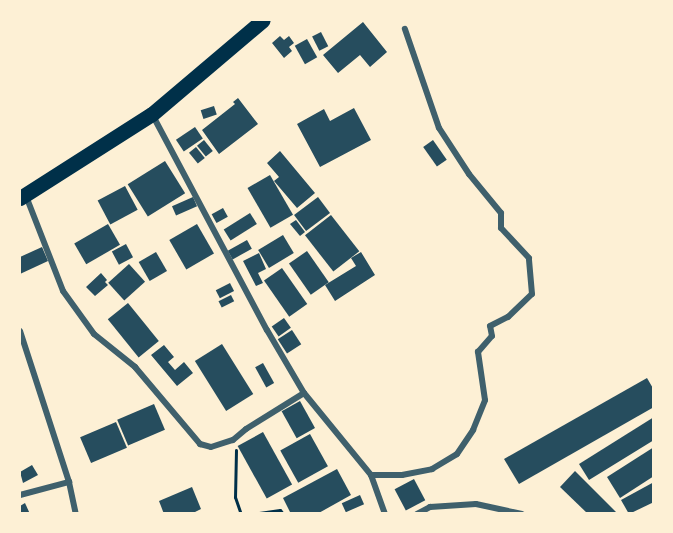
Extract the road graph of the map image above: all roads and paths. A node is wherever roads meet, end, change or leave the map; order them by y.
1 (263, 20) edge
2 (405, 29) dead end
3 (152, 114) junction
4 (22, 196) edge
5 (20, 331) edge
6 (304, 393) junction
7 (233, 440) junction
8 (371, 476) junction
9 (69, 482) junction
10 (20, 495) edge
11 (76, 513) edge
12 (241, 513) edge
13 (252, 513) edge
14 (283, 513) edge
15 (385, 513) edge
16 (417, 513) edge
17 (522, 513) edge

1 - 3 main road
2 - 8 street
3 - 4 main road
3 - 6 street
4 - 7 street
5 - 9 street
6 - 7 street
6 - 8 street
7 - 12 path
8 - 15 street
9 - 10 street
9 - 11 street
13 - 14 path
16 - 17 street

